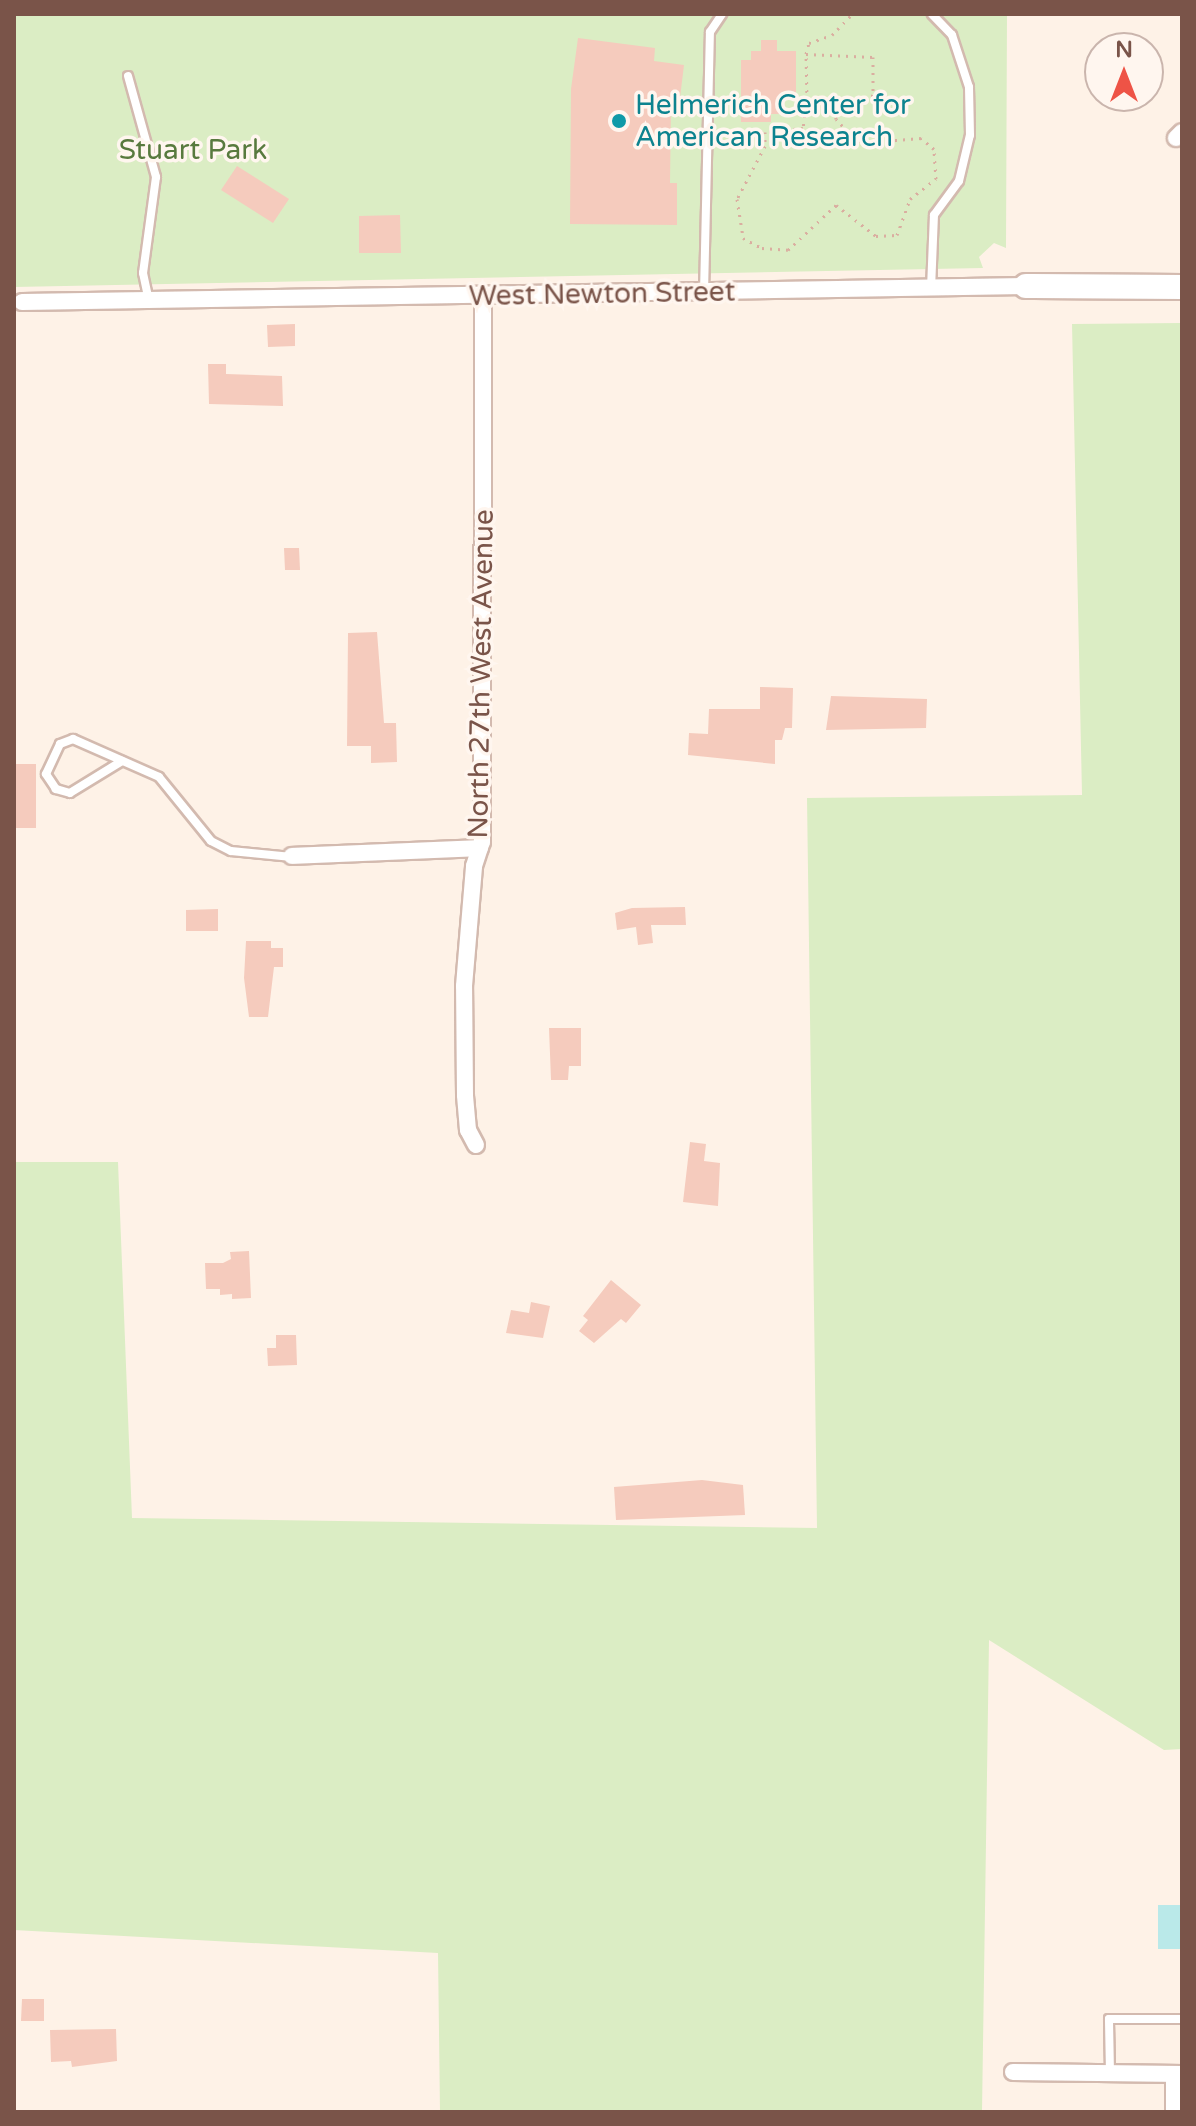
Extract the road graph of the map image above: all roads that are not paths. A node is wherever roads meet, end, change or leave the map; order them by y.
1 (722, 14) edge
2 (932, 14) edge
3 (128, 76) dead end
4 (1026, 286) joint
5 (1182, 287) edge
6 (931, 289) junction
7 (704, 294) junction
8 (483, 296) junction
9 (150, 301) junction
10 (22, 302) dead end
11 (122, 761) junction
12 (480, 848) junction
13 (292, 856) joint
14 (476, 1145) dead end
15 (1182, 2019) edge
16 (1013, 2072) dead end
17 (1110, 2073) junction
18 (1178, 2074) edge
19 (1174, 2112) edge

1 - 7 lane
2 - 6 lane
3 - 9 lane
4 - 5 street, West Newton Street
4 - 6 street, West Newton Street
6 - 7 street, West Newton Street
7 - 8 street, West Newton Street
8 - 9 street, West Newton Street
8 - 12 street, North 27th West Avenue
9 - 10 street, West Newton Street
11 - 11 lane
11 - 13 lane
12 - 13 street
12 - 14 street, North 27th West Avenue
15 - 17 lane
16 - 17 street
17 - 18 street
18 - 19 street

